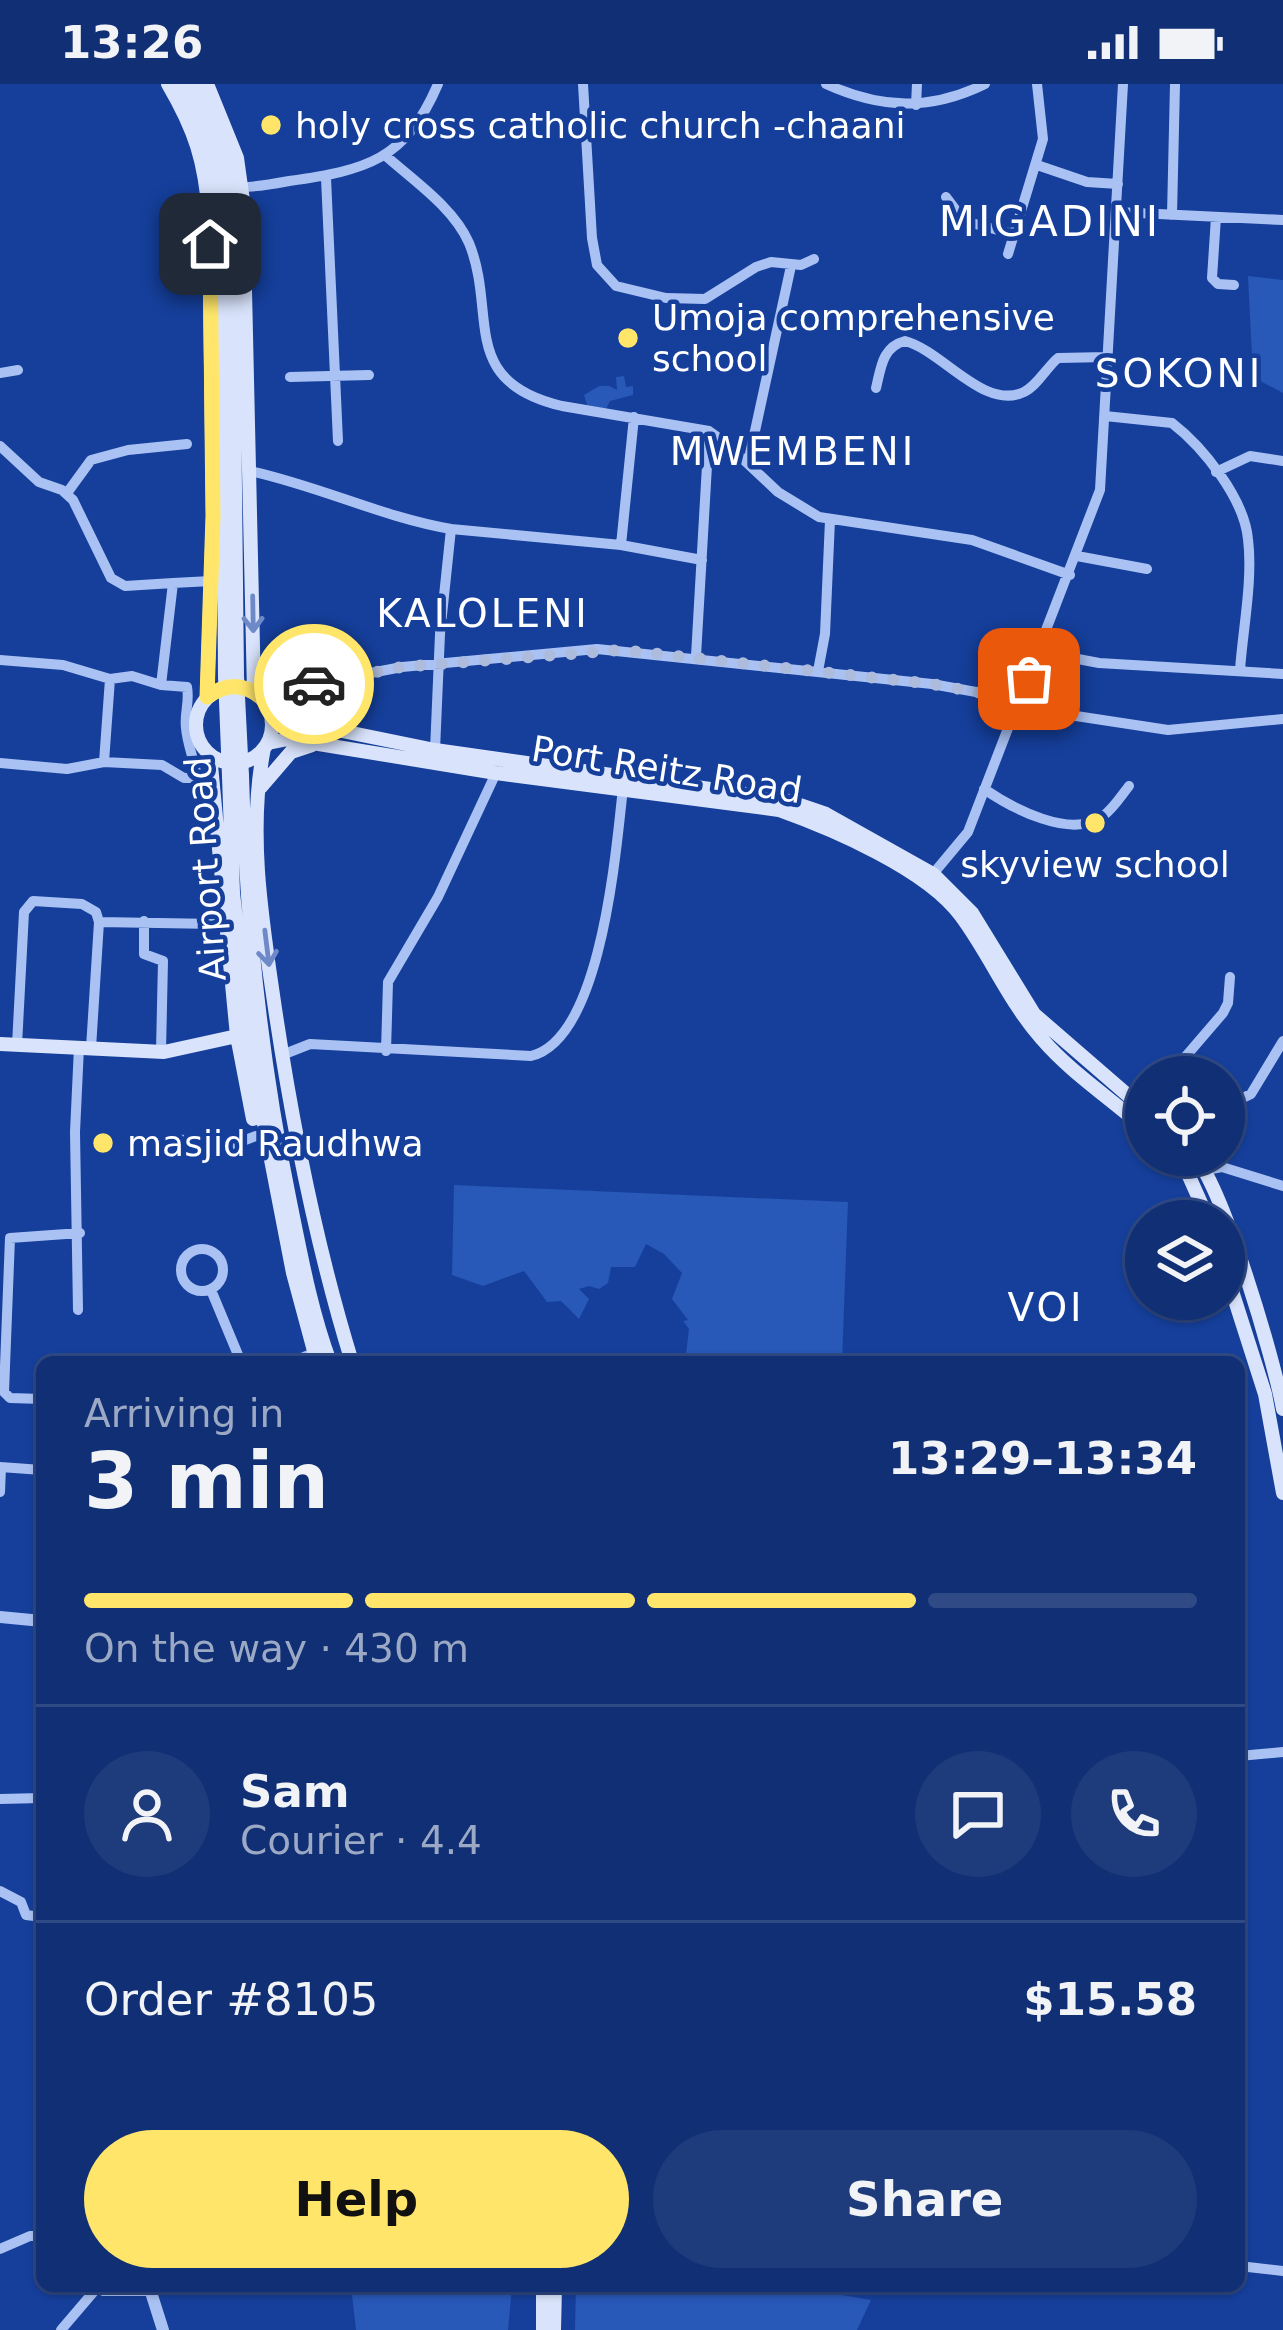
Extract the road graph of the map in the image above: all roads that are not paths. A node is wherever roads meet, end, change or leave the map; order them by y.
1 (168, 84) edge
2 (182, 84) edge
3 (196, 84) edge
4 (207, 84) edge
5 (438, 84) edge
6 (583, 84) edge
7 (826, 84) edge
8 (917, 84) edge
9 (985, 84) edge
10 (1037, 84) edge
11 (1123, 84) edge
12 (1174, 84) edge
13 (916, 105) junction
14 (386, 157) junction
15 (1036, 165) junction
16 (326, 178) junction
17 (1118, 184) junction
18 (242, 187) junction
19 (946, 197) dead end
20 (1117, 212) junction
21 (1172, 215) junction
22 (1216, 217) junction
23 (1283, 220) edge
24 (1013, 234) junction
25 (1008, 254) dead end
26 (814, 259) dead end
27 (791, 266) junction
28 (1234, 285) dead end
29 (229, 345) junction
30 (1107, 357) junction
31 (19, 370) dead end
32 (0, 373) edge
33 (369, 375) dead end
34 (338, 376) junction
35 (290, 377) dead end
36 (876, 388) dead end
37 (1105, 416) junction
38 (634, 417) junction
39 (709, 431) junction
40 (338, 441) dead end
41 (187, 444) dead end
42 (0, 446) edge
43 (1283, 461) edge
44 (748, 463) junction
45 (250, 472) junction
46 (1216, 472) junction
47 (67, 493) junction
48 (830, 520) junction
49 (451, 529) junction
50 (621, 545) junction
51 (1078, 556) junction
52 (702, 560) junction
53 (1147, 569) dead end
54 (1070, 575) junction
55 (211, 581) junction
56 (173, 583) junction
57 (1041, 652) junction
58 (696, 656) junction
59 (0, 660) edge
60 (439, 664) junction
61 (1240, 670) junction
62 (818, 671) junction
63 (1283, 674) edge
64 (110, 679) junction
65 (161, 685) junction
66 (207, 697) junction
67 (262, 699) junction
68 (1019, 703) junction
69 (1283, 719) edge
70 (316, 743) junction
71 (266, 746) junction
72 (435, 750) junction
73 (210, 754) junction
74 (104, 762) junction
75 (0, 764) edge
76 (496, 773) junction
77 (205, 778) junction
78 (1129, 786) dead end
79 (623, 788) junction
80 (984, 789) junction
81 (258, 792) junction
82 (933, 874) junction
83 (144, 921) junction
84 (99, 922) junction
85 (226, 928) junction
86 (1230, 977) dead end
87 (248, 1027) junction
88 (1283, 1041) edge
89 (0, 1044) edge
90 (17, 1045) junction
91 (85, 1048) junction
92 (386, 1051) junction
93 (161, 1052) junction
94 (283, 1055) junction
95 (1186, 1056) edge
96 (1125, 1089) edge
97 (1245, 1096) edge
98 (1125, 1112) edge
99 (256, 1136) junction
100 (172, 1139) dead end
101 (272, 1168) junction
102 (1245, 1174) edge
103 (1208, 1176) edge
104 (1283, 1186) edge
105 (80, 1233) junction
106 (5, 1260) edge
107 (211, 1290) dead end
108 (79, 1310) dead end
109 (1241, 1320) edge
110 (1276, 1353) edge
111 (238, 1356) edge
112 (315, 1356) edge
113 (328, 1356) edge
114 (350, 1356) edge
115 (2, 1386) edge
116 (36, 1398) edge
117 (1283, 1409) edge
118 (1, 1467) edge
119 (36, 1470) edge
120 (0, 1492) edge
121 (1283, 1492) edge
122 (0, 1617) edge
123 (36, 1620) edge
124 (1283, 1752) edge
125 (1245, 1755) edge
126 (36, 1798) edge
127 (0, 1799) edge
128 (0, 1891) edge
129 (36, 1917) edge
130 (36, 2236) edge
131 (0, 2249) edge
132 (1245, 2267) edge
133 (1283, 2271) edge
134 (91, 2292) edge
135 (151, 2292) edge
136 (543, 2292) edge
137 (555, 2292) edge
138 (61, 2330) edge
139 (163, 2330) edge
140 (542, 2330) edge
141 (554, 2330) edge

1 - 55 main road
2 - 29 main road, Airport Road
3 - 29 main road, Airport Road
4 - 18 main road
5 - 14 street
6 - 27 street
7 - 13 street
8 - 13 street
9 - 13 street
10 - 15 street
11 - 17 street
12 - 21 street
14 - 16 street
14 - 38 street
15 - 17 street
15 - 24 street
16 - 18 street
16 - 34 street
17 - 20 street
18 - 45 main road
19 - 24 street
20 - 21 street
20 - 30 street
21 - 22 street
22 - 23 street
22 - 28 street
24 - 25 street
26 - 27 street
27 - 44 street
29 - 87 main road, Airport Road, bridge
30 - 36 street
30 - 37 street
31 - 32 street
33 - 34 street
34 - 35 street
34 - 40 street
37 - 46 street
37 - 51 street
38 - 39 street
38 - 50 street
39 - 44 street
39 - 52 street
41 - 47 street
42 - 47 street
43 - 46 street
44 - 48 street
45 - 49 street
45 -> 67 main road
46 - 61 street
47 - 56 street
48 - 54 street
48 - 62 street
49 - 50 street
49 - 60 street
50 - 52 street
51 - 53 street
51 - 54 street
52 - 58 street
54 - 57 street
55 - 56 street
55 - 66 main road
56 - 65 street
57 - 61 street
57 - 68 street
58 - 60 street
58 - 62 street
59 - 64 street
60 - 67 street
60 - 72 street
61 - 63 street
62 - 68 street
64 - 65 street
64 - 74 street
65 - 77 street
66 - 67 main road
66 - 73 main road
67 - 71 main road
67 - 72 main road
68 - 69 street
68 - 80 street
70 - 71 main road, Port Reitz Road
70 - 76 main road, Port Reitz Road
70 - 81 main road
71 - 73 main road
71 - 81 main road
72 - 82 main road
73 - 77 main road
74 - 75 street
74 - 77 street
76 - 79 main road, Port Reitz Road
76 - 92 street
77 - 85 main road
78 - 80 street
79 - 92 street
79 - 98 main road, Port Reitz Road
80 - 82 street
81 -> 94 main road
82 - 96 main road
83 - 84 street
83 - 85 street
83 - 93 street
84 - 90 street
84 - 91 street
85 - 87 main road
86 - 95 street
87 - 93 main road
87 - 99 main road
87 - 101 main road, Airport Road
87 - 113 main road, Airport Road
88 - 97 street
89 - 90 main road
90 - 91 main road
91 - 93 main road
91 - 105 street
92 - 94 street
94 - 114 main road
99 - 100 street
99 - 101 main road
101 - 112 main road, Airport Road
102 - 104 street
103 - 110 main road
105 - 106 street
105 - 108 street
106 - 115 street
107 - 111 street
109 - 121 main road
110 - 117 main road
115 - 116 street
118 - 119 street
118 - 120 street
122 - 123 street
124 - 125 street
126 - 127 street
128 - 129 street
130 - 131 street
132 - 133 street
134 - 138 street
135 - 139 street
136 - 140 main road
137 - 141 main road

